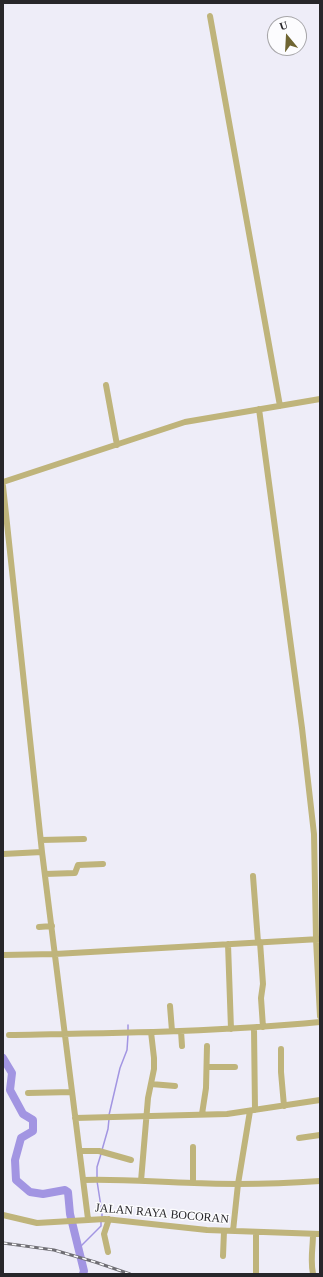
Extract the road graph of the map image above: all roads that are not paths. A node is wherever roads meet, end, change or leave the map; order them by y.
1 (210, 16) dead end
2 (106, 385) dead end
3 (320, 399) edge
4 (280, 406) junction
5 (259, 409) junction
6 (117, 445) junction
7 (3, 482) edge
8 (3, 486) edge
9 (84, 839) dead end
10 (41, 840) junction
11 (42, 852) junction
12 (3, 854) edge
13 (102, 864) dead end
14 (45, 874) junction
15 (253, 876) dead end
16 (52, 926) junction
17 (39, 927) dead end
18 (318, 939) edge
19 (259, 942) junction
20 (228, 944) junction
21 (55, 954) junction
22 (3, 955) edge
23 (170, 1006) dead end
24 (320, 1016) edge
25 (320, 1022) edge
26 (263, 1027) junction
27 (254, 1028) junction
28 (232, 1029) junction
29 (172, 1031) junction
30 (181, 1031) junction
31 (151, 1032) junction
32 (65, 1034) junction
33 (9, 1035) dead end
34 (182, 1046) dead end
35 (207, 1046) dead end
36 (281, 1049) dead end
37 (207, 1067) junction
38 (235, 1067) dead end
39 (151, 1084) junction
40 (175, 1086) dead end
41 (72, 1092) junction
42 (28, 1094) dead end
43 (320, 1100) edge
44 (284, 1106) junction
45 (253, 1110) junction
46 (202, 1114) junction
47 (146, 1116) junction
48 (75, 1118) junction
49 (320, 1135) edge
50 (298, 1138) dead end
51 (193, 1147) dead end
52 (80, 1151) junction
53 (131, 1160) dead end
54 (84, 1180) junction
55 (140, 1181) junction
56 (320, 1181) edge
57 (193, 1183) junction
58 (238, 1184) junction
59 (3, 1216) edge
60 (88, 1219) junction
61 (104, 1219) junction
62 (224, 1231) junction
63 (233, 1231) junction
64 (256, 1232) junction
65 (313, 1234) junction
66 (320, 1234) edge
67 (108, 1252) dead end
68 (223, 1256) dead end
69 (256, 1274) edge
70 (313, 1274) edge

1 - 4 street
2 - 6 street
3 - 4 street
4 - 5 street
5 - 6 street
5 - 18 street
6 - 7 street
8 - 10 street
9 - 10 street
10 - 11 street
11 - 12 street
11 - 14 street
13 - 14 street
14 - 16 street
15 - 19 street
16 - 17 street
16 - 21 street
18 - 19 street
18 - 24 street
19 - 20 street
19 - 26 street
20 - 21 street
20 - 28 street
21 - 22 street
21 - 32 street
23 - 29 street
25 - 26 street
26 - 27 street
27 - 28 street
27 - 45 street
28 - 30 street
29 - 30 street
29 - 31 street
30 - 34 street
31 - 32 street
31 - 39 street
32 - 33 street
32 - 41 street
35 - 37 street
36 - 44 street
37 - 38 street
37 - 46 street
39 - 40 street
39 - 47 street
41 - 42 street
41 - 48 street
43 - 44 street
44 - 45 street
45 - 46 street
45 - 58 street
46 - 47 street
47 - 48 street
47 - 55 street
48 - 52 street
49 - 50 street
51 - 57 street
52 - 53 street
52 - 54 street
54 - 55 street
54 - 60 street
55 - 57 street
56 - 58 street
57 - 58 street
58 - 63 street
59 - 60 street, JALAN RAYA BOCORAN
60 - 61 street, JALAN RAYA BOCORAN
61 - 62 street, JALAN RAYA BOCORAN
61 - 67 street
62 - 63 street, JALAN RAYA BOCORAN
62 - 68 street
63 - 64 street, JALAN RAYA BOCORAN
64 - 65 street, JALAN RAYA BOCORAN
64 - 69 street
65 - 66 street, JALAN RAYA BOCORAN
65 - 70 street

